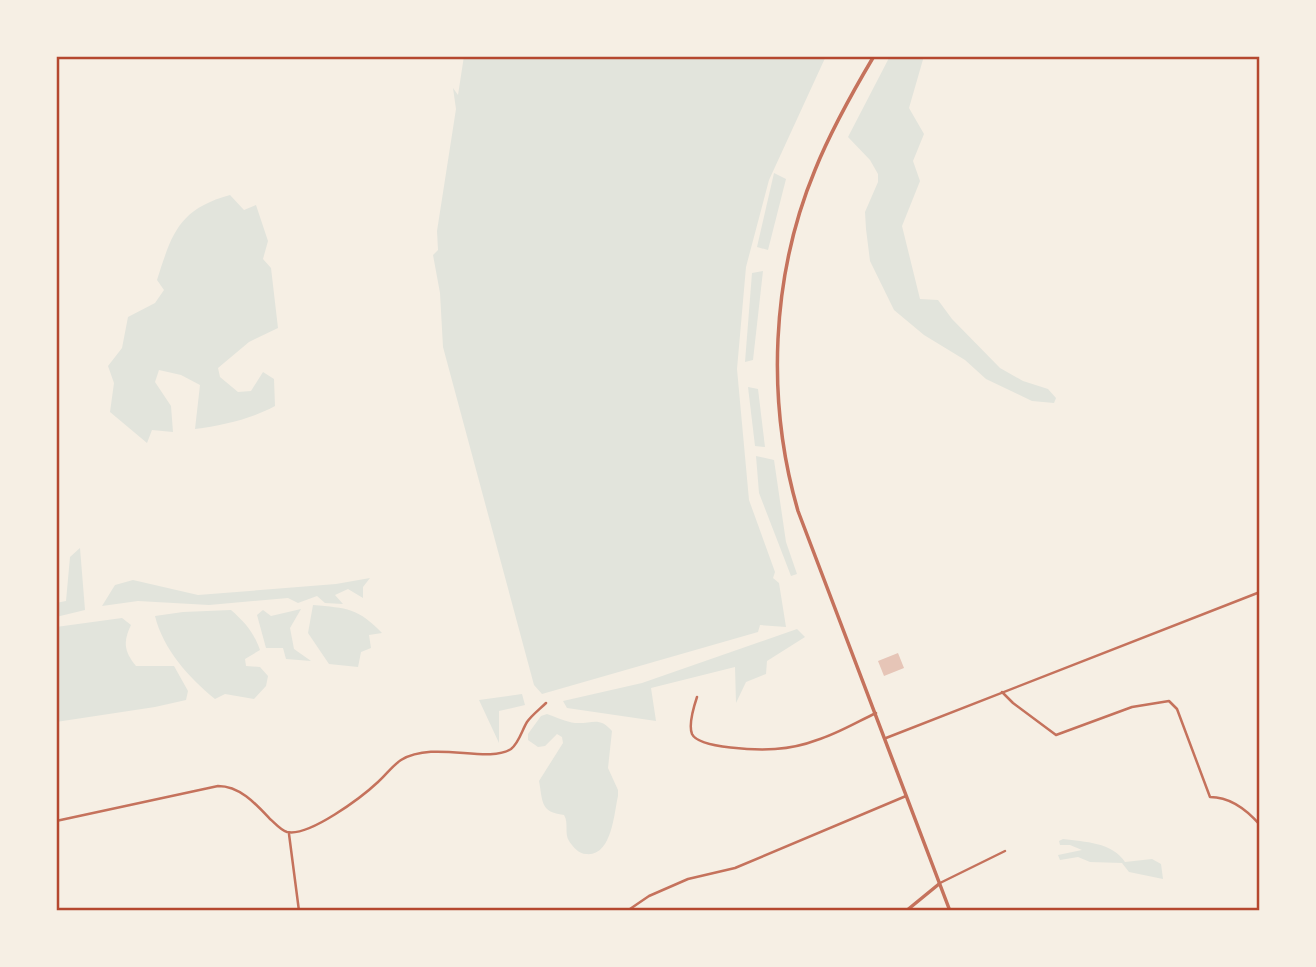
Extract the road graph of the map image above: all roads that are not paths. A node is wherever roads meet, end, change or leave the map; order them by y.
1 (874, 56) edge
2 (1260, 592) edge
3 (1002, 692) junction
4 (697, 697) dead end
5 (546, 703) dead end
6 (876, 713) junction
7 (886, 737) junction
8 (906, 796) junction
9 (56, 821) edge
10 (1260, 825) edge
11 (289, 833) junction
12 (1005, 851) dead end
13 (940, 883) junction
14 (299, 911) edge
15 (627, 911) edge
16 (906, 911) edge
17 (950, 911) edge

1 - 6 street
2 - 3 street
3 - 7 street
3 - 10 street
4 - 6 street
5 - 11 street
6 - 7 street
7 - 8 street
8 - 13 street
8 - 15 street
9 - 11 street
11 - 14 street
12 - 13 street
13 - 16 street
13 - 17 street

